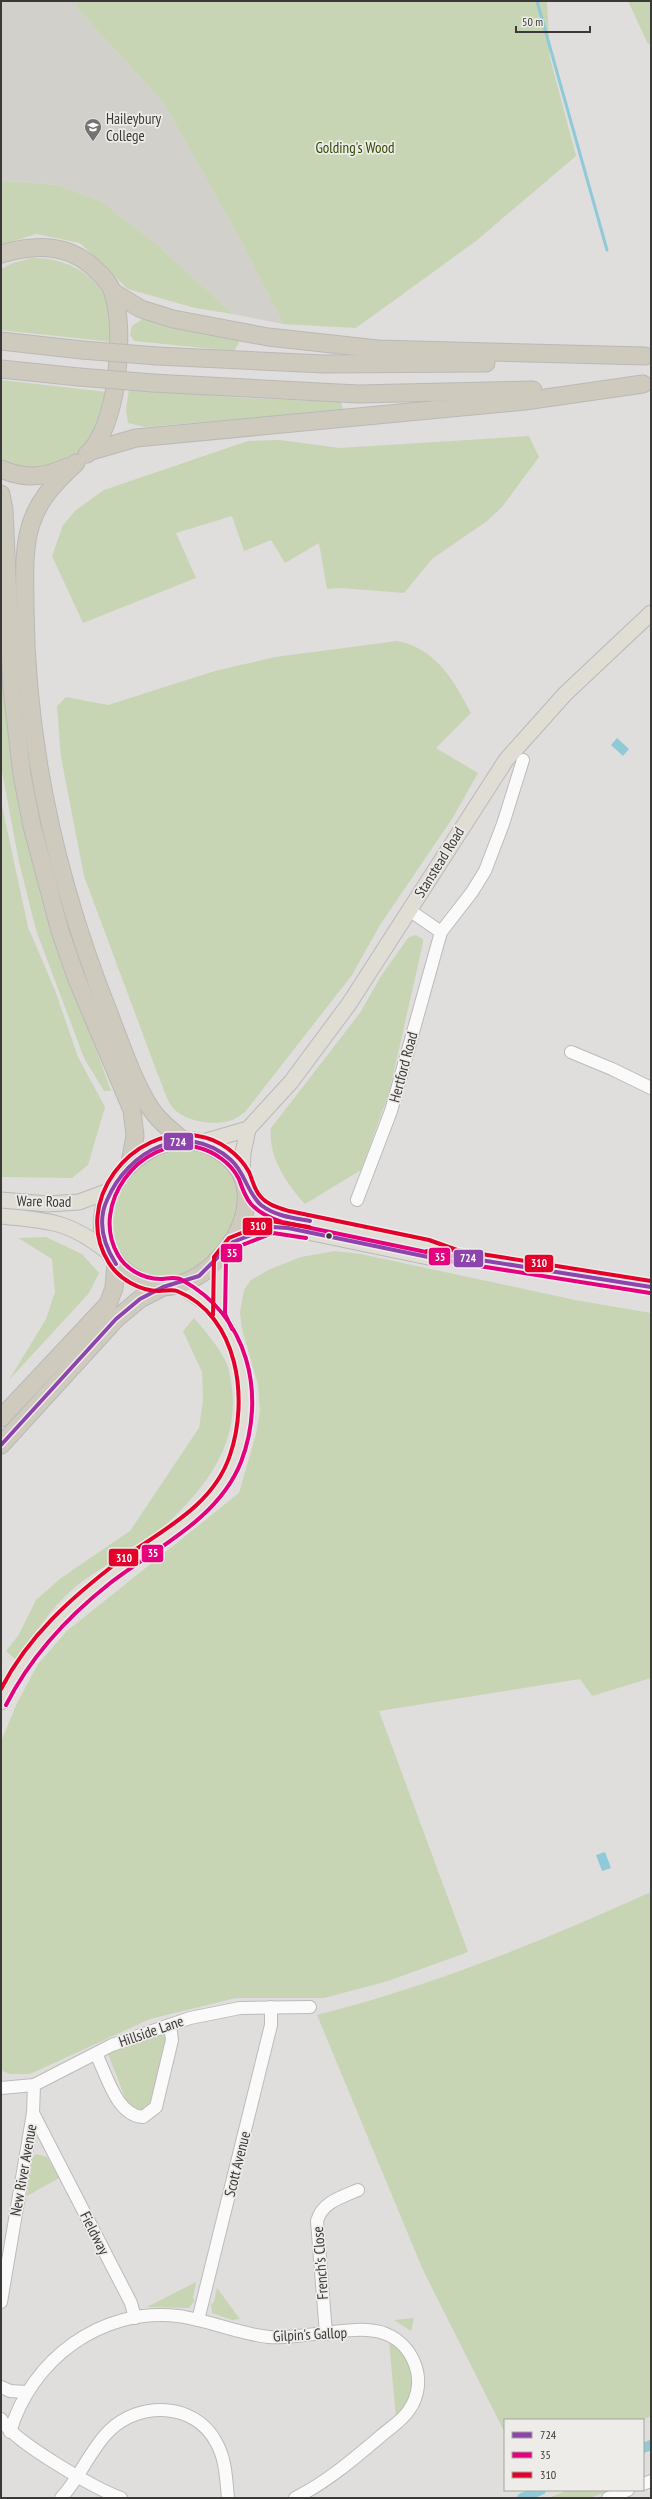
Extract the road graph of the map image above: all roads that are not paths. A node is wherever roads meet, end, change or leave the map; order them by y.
1 (1, 254) edge
2 (113, 292) junction
3 (1, 340) edge
4 (648, 356) edge
5 (1, 369) edge
6 (647, 383) edge
7 (90, 451) junction
8 (76, 463) junction
9 (1, 469) edge
10 (1, 494) edge
11 (651, 613) edge
12 (523, 760) dead end
13 (409, 910) junction
14 (441, 932) junction
15 (571, 1052) dead end
16 (651, 1088) edge
17 (248, 1129) junction
18 (182, 1140) junction
19 (203, 1142) junction
20 (130, 1163) junction
21 (245, 1180) junction
22 (109, 1191) junction
23 (1, 1200) edge
24 (357, 1200) dead end
25 (1, 1216) edge
26 (232, 1242) junction
27 (455, 1256) junction
28 (111, 1258) junction
29 (220, 1258) junction
30 (171, 1285) junction
31 (651, 1287) edge
32 (219, 1316) junction
33 (1, 1418) edge
34 (1, 1445) edge
35 (1, 1702) edge
36 (271, 2007) junction
37 (310, 2007) dead end
38 (170, 2025) junction
39 (96, 2054) junction
40 (34, 2085) junction
41 (1, 2088) edge
42 (33, 2113) junction
43 (50, 2149) junction
44 (26, 2152) junction
45 (358, 2190) dead end
46 (1, 2302) edge
47 (134, 2318) junction
48 (198, 2320) junction
49 (326, 2334) junction
50 (1, 2387) edge
51 (26, 2392) junction
52 (1, 2419) edge
53 (10, 2432) junction
54 (77, 2476) junction
55 (626, 2491) edge
56 (61, 2498) edge
57 (122, 2498) edge
58 (228, 2498) edge
59 (295, 2498) edge
60 (608, 2498) edge

1 - 2 highway
2 - 4 highway
2 - 7 highway
3 - 4 highway, bridge
5 - 6 highway, bridge
6 - 7 highway
7 - 8 highway
8 - 9 highway
8 - 18 highway
10 - 20 highway
11 - 13 main road, Stanstead Road
12 - 14 street, Hertford Road
13 - 14 street
13 - 17 main road, Stanstead Road
14 - 24 street, Hertford Road
15 - 16 street
17 - 19 main road
17 - 21 main road, Stanstead Road
18 - 19 highway
18 - 20 highway
19 - 21 highway
20 - 22 highway
21 - 26 highway
21 - 27 main road
22 - 23 main road, Ware Road
22 - 28 highway
25 - 28 main road, Ware Road
26 - 27 main road
26 - 29 highway
27 - 31 main road
28 - 30 highway
28 - 33 highway
29 - 30 highway
29 - 32 main road
30 - 32 main road
30 - 34 highway
32 - 35 main road
36 - 37 street, Hillside Lane
36 - 38 street, Hillside Lane
36 - 48 street, Scott Avenue
38 - 39 street, Hillside Lane
38 - 39 street
39 - 40 street, Hillside Lane
40 - 41 street, Hillside Lane
40 - 42 street, New River Avenue
42 - 43 street, Fieldway
42 - 44 street, New River Avenue
43 - 44 street
43 - 47 street, Fieldway
44 - 46 street, New River Avenue
45 - 49 street, French's Close
47 - 48 street, Gilpin's Gallop
47 - 51 street, Gilpin's Gallop
48 - 49 street, Gilpin's Gallop
49 - 59 street, Gilpin's Gallop
50 - 51 street
51 - 53 street, Gilpin's Gallop
52 - 53 street
53 - 54 street
54 - 56 street
54 - 57 street
54 - 58 street
55 - 60 street

